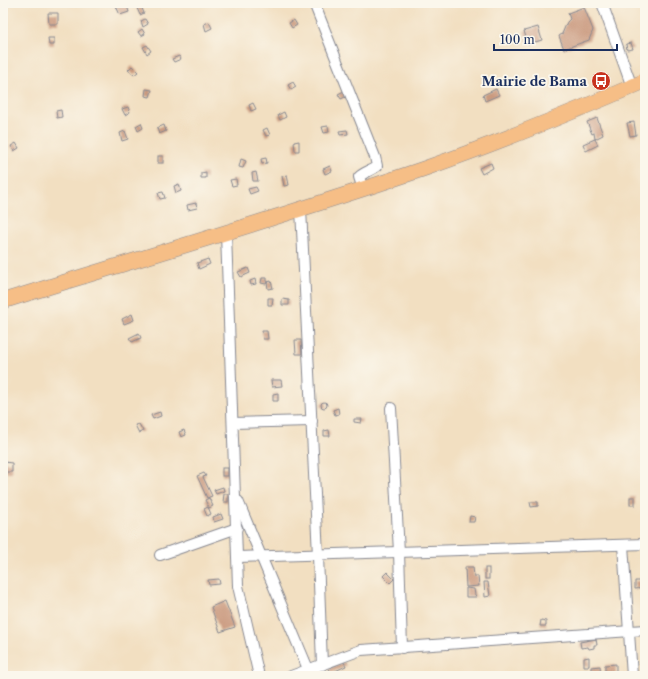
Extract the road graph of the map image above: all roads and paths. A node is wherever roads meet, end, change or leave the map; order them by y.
1 (314, 3) edge
2 (602, 3) edge
3 (639, 84) edge
4 (363, 189) junction
5 (301, 209) junction
6 (226, 233) junction
7 (3, 301) edge
8 (391, 408) dead end
9 (312, 421) junction
10 (233, 423) junction
11 (236, 496) junction
12 (237, 528) junction
13 (645, 544) edge
14 (623, 545) junction
15 (399, 552) junction
16 (160, 555) dead end
17 (318, 555) junction
18 (261, 556) junction
19 (238, 557) junction
20 (645, 630) edge
21 (629, 631) junction
22 (402, 648) junction
23 (322, 665) junction
24 (310, 673) edge
25 (259, 676) edge
26 (291, 676) edge
27 (632, 676) edge

1 - 4 street
2 - 3 street
3 - 4 main road
4 - 5 main road
5 - 6 main road
5 - 9 street
6 - 7 main road
6 - 10 street
8 - 15 street
9 - 10 street
9 - 17 street
10 - 11 street
11 - 12 street
11 - 18 street
12 - 16 street
12 - 19 street
13 - 14 street
14 - 15 street
14 - 21 street
15 - 17 street
15 - 22 street
17 - 18 street
17 - 23 street
18 - 19 street
18 - 24 street
19 - 25 street
20 - 21 street
21 - 22 street
21 - 27 street
22 - 23 street
23 - 24 street
24 - 26 street

